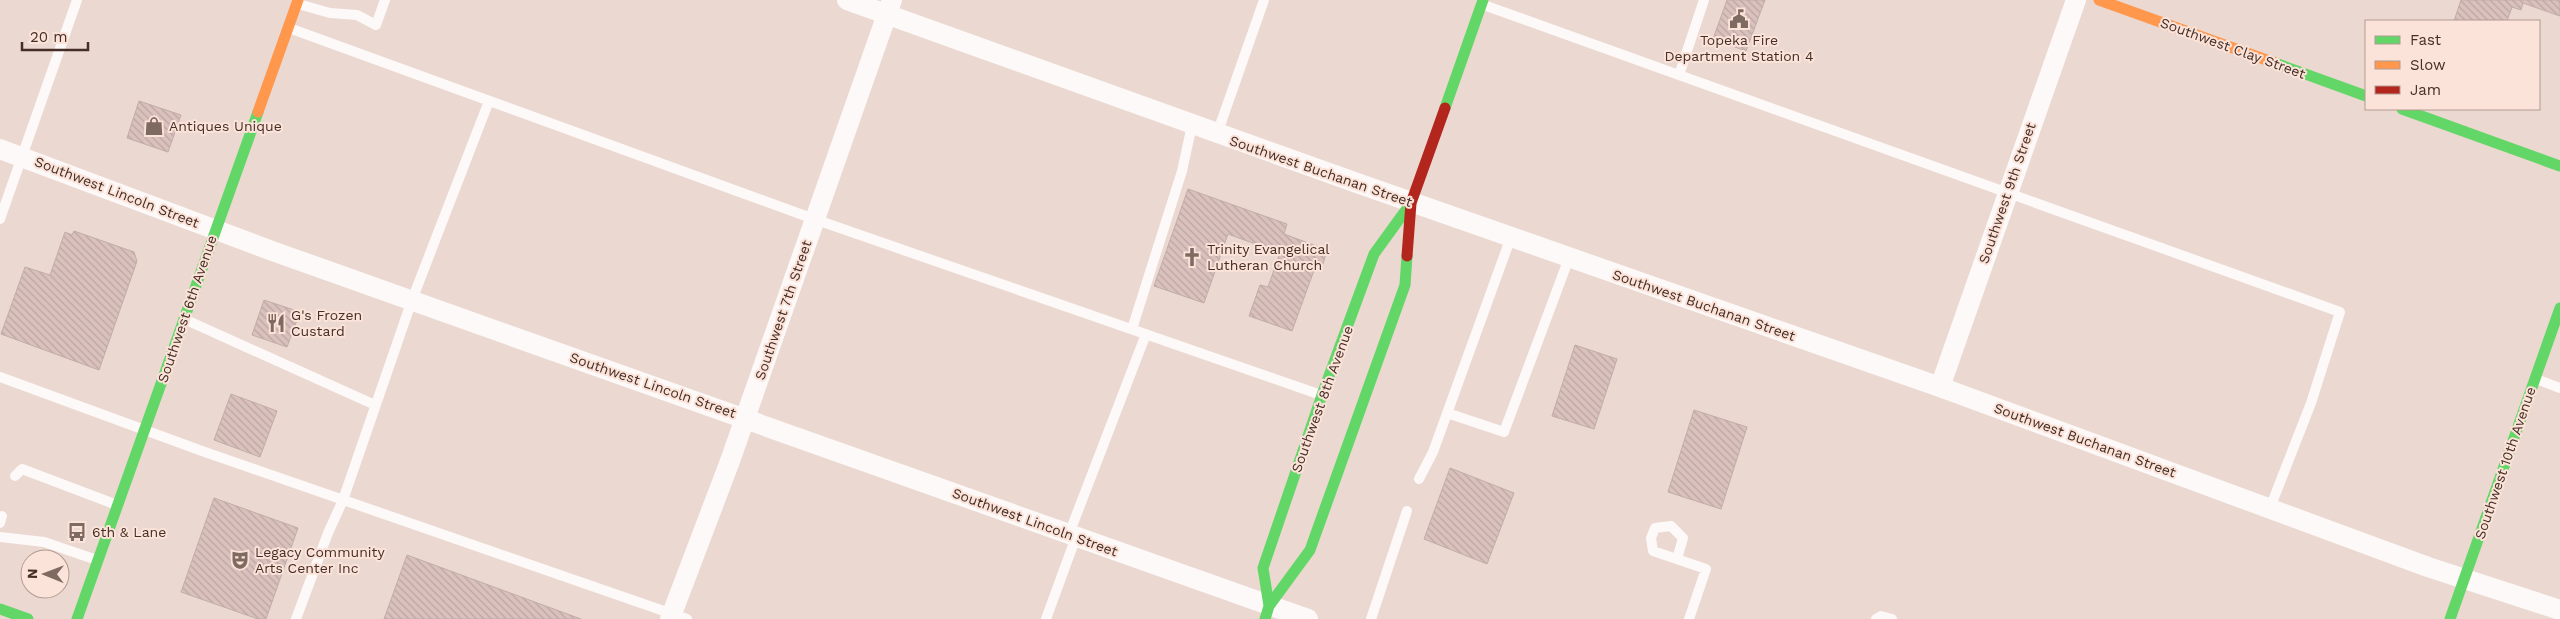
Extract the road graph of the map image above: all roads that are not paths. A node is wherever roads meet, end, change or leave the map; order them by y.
1 (77, 0) edge
2 (386, 0) edge
3 (847, 0) edge
4 (1264, 0) edge
5 (1468, 0) edge
6 (1704, 0) edge
7 (2076, 0) edge
8 (2099, 0) edge
9 (298, 2) edge
10 (1482, 2) edge
11 (889, 7) edge
12 (287, 27) junction
13 (1679, 76) junction
14 (2365, 96) edge
15 (489, 101) junction
16 (2405, 110) edge
17 (1192, 125) junction
18 (1217, 134) junction
19 (0, 148) edge
20 (22, 156) junction
21 (2560, 166) edge
22 (2008, 192) junction
23 (1412, 202) junction
24 (0, 219) edge
25 (814, 219) junction
26 (215, 230) junction
27 (1510, 237) junction
28 (1569, 258) junction
29 (412, 300) junction
30 (2560, 308) edge
31 (184, 318) junction
32 (1132, 329) junction
33 (1146, 334) junction
34 (0, 377) edge
35 (2535, 378) junction
36 (1940, 387) junction
37 (2560, 388) edge
38 (1322, 395) junction
39 (375, 405) junction
40 (1447, 413) junction
41 (745, 418) junction
42 (144, 429) junction
43 (15, 476) dead end
44 (1420, 479) dead end
45 (342, 500) junction
46 (118, 505) junction
47 (2270, 508) junction
48 (1407, 511) dead end
49 (1073, 535) junction
50 (0, 537) edge
51 (1677, 559) dead end
52 (98, 560) junction
53 (2464, 578) junction
54 (0, 609) edge
55 (2560, 610) edge
56 (1267, 612) edge
57 (676, 617) edge
58 (28, 619) edge
59 (77, 619) edge
60 (296, 619) edge
61 (1046, 619) edge
62 (1308, 619) edge
63 (1371, 619) edge
64 (1689, 619) edge
65 (1876, 619) edge
66 (1892, 619) edge
67 (2450, 619) edge

1 - 20 lane
2 - 9 lane
3 - 11 street, Southwest Buchanan Street
4 - 18 lane
5 - 10 lane
6 - 13 lane
7 - 22 street, Southwest 9th Street
8 - 14 street, Southwest Clay Street
9 - 12 street, Southwest 6th Avenue
10 - 13 lane
10 - 23 street, Southwest 8th Avenue
11 - 17 street, Southwest Buchanan Street
11 - 25 street, Southwest 7th Street
12 - 15 lane
12 - 26 street, Southwest 6th Avenue
13 - 22 lane
15 - 25 lane
15 - 29 lane
16 - 21 street
17 - 18 street, Southwest Buchanan Street
17 - 32 lane
18 - 23 street, Southwest Buchanan Street
19 - 20 street, Southwest Lincoln Street
20 - 24 lane
20 - 26 street, Southwest Lincoln Street
22 - 36 street, Southwest 9th Street
22 - 47 lane
23 - 27 street, Southwest Buchanan Street
23 - 38 street, Southwest 8th Avenue
23 - 56 street, Southwest 8th Avenue
25 - 32 lane
25 - 41 street, Southwest 7th Street
26 - 29 street, Southwest Lincoln Street
26 - 31 street, Southwest 6th Avenue
27 - 28 street, Southwest Buchanan Street
27 - 40 lane
28 - 36 street, Southwest Buchanan Street
28 - 40 lane
29 - 39 lane
29 - 41 street, Southwest Lincoln Street
30 - 35 street, Southwest 10th Avenue
31 - 39 lane
31 - 42 street, Southwest 6th Avenue
32 - 33 lane
33 - 38 lane
33 - 49 lane
34 - 42 lane
35 - 37 lane
35 - 53 street, Southwest 10th Avenue
36 - 47 street, Southwest Buchanan Street
38 - 56 street, Southwest 8th Avenue
39 - 45 lane
40 - 44 lane
41 - 49 street, Southwest Lincoln Street
41 - 57 street, Southwest 7th Street
42 - 45 lane
42 - 46 street, Southwest 6th Avenue
43 - 46 lane
45 - 57 lane
45 - 60 lane
46 - 52 street, Southwest 6th Avenue
47 - 53 street, Southwest Buchanan Street
48 - 63 lane
49 - 56 street, Southwest Lincoln Street
49 - 61 lane
50 - 52 lane
51 - 64 lane
52 - 59 street, Southwest 6th Avenue
53 - 55 street, Southwest Buchanan Street
53 - 67 street, Southwest 10th Avenue
54 - 58 street
56 - 62 street, Southwest Lincoln Street
65 - 66 lane

